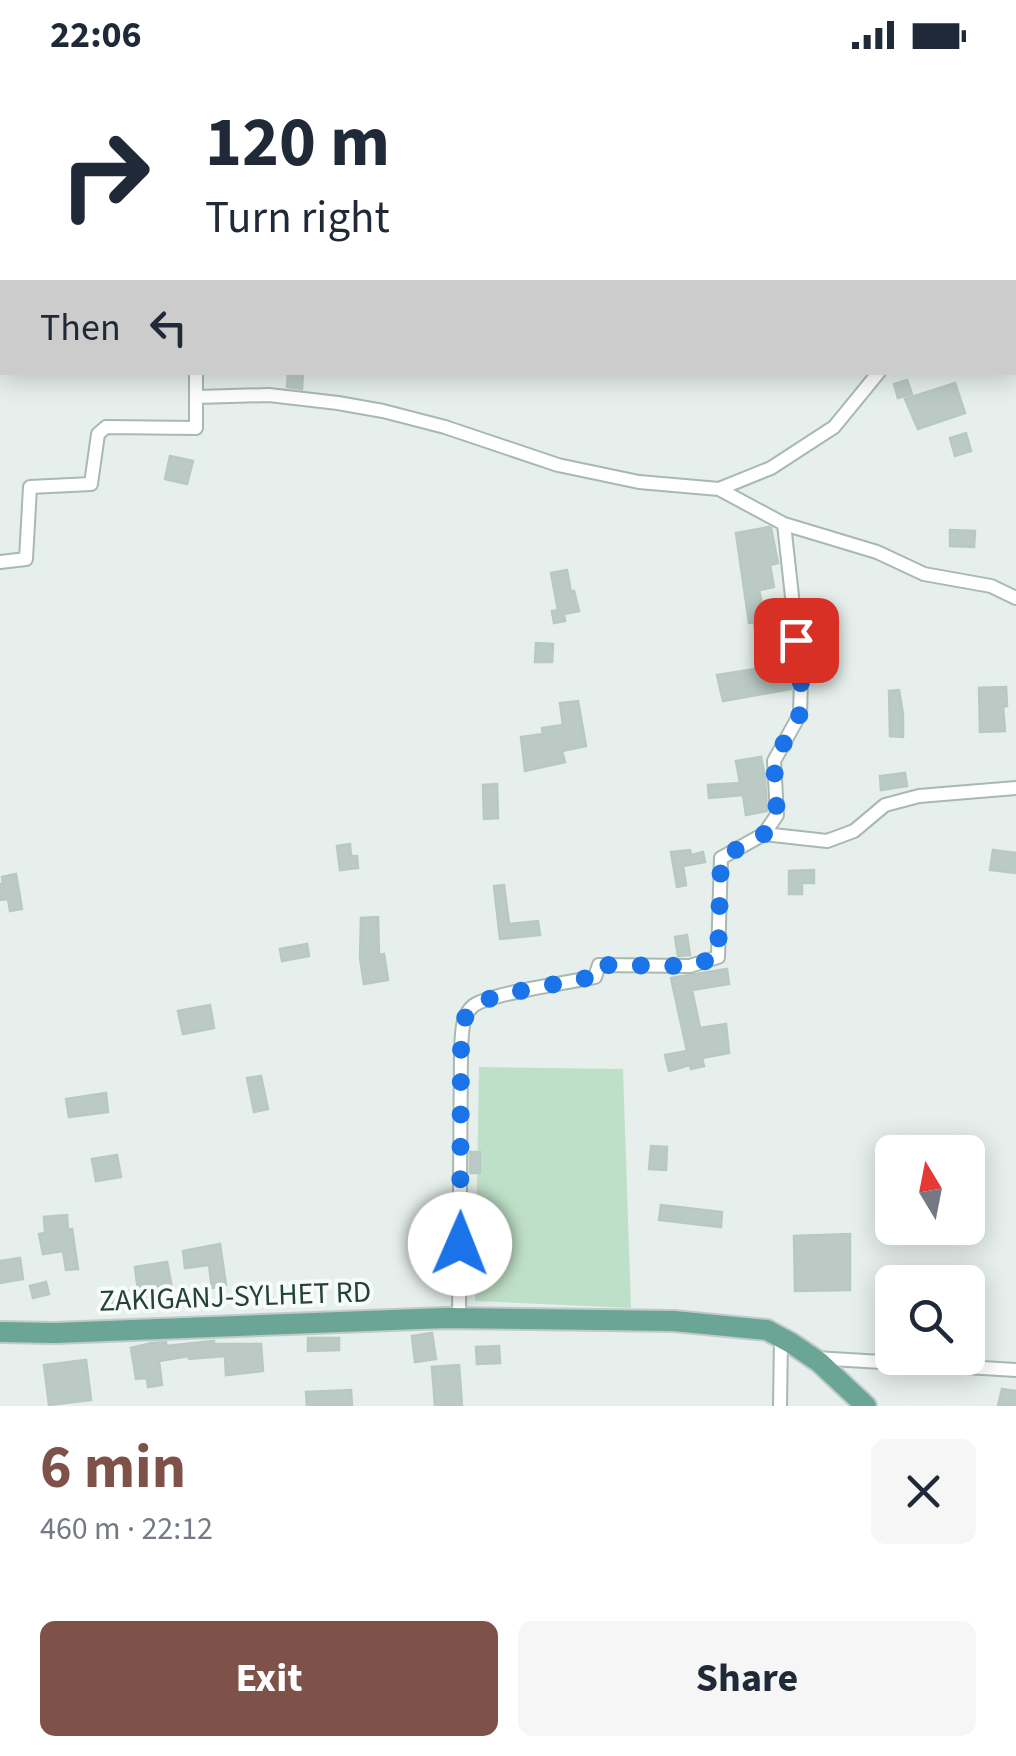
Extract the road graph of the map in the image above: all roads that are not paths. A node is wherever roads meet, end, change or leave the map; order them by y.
1 (196, 375) edge
2 (877, 375) edge
3 (196, 397) junction
4 (719, 489) junction
5 (784, 524) junction
6 (0, 562) edge
7 (1016, 598) edge
8 (1016, 788) edge
9 (764, 834) junction
10 (459, 1318) junction
11 (0, 1332) edge
12 (781, 1337) junction
13 (813, 1358) junction
14 (1016, 1370) edge
15 (780, 1406) edge
16 (866, 1406) edge

1 - 3 street
2 - 4 street
3 - 4 street
3 - 6 street
4 - 5 street
5 - 7 street
5 - 9 street
8 - 9 street
9 - 10 street
10 - 11 main road, ZAKIGANJ-SYLHET RD
10 - 12 main road, ZAKIGANJ-SYLHET RD
12 - 13 main road, ZAKIGANJ-SYLHET RD
12 - 15 street
13 - 14 street
13 - 16 main road, ZAKIGANJ-SYLHET RD

